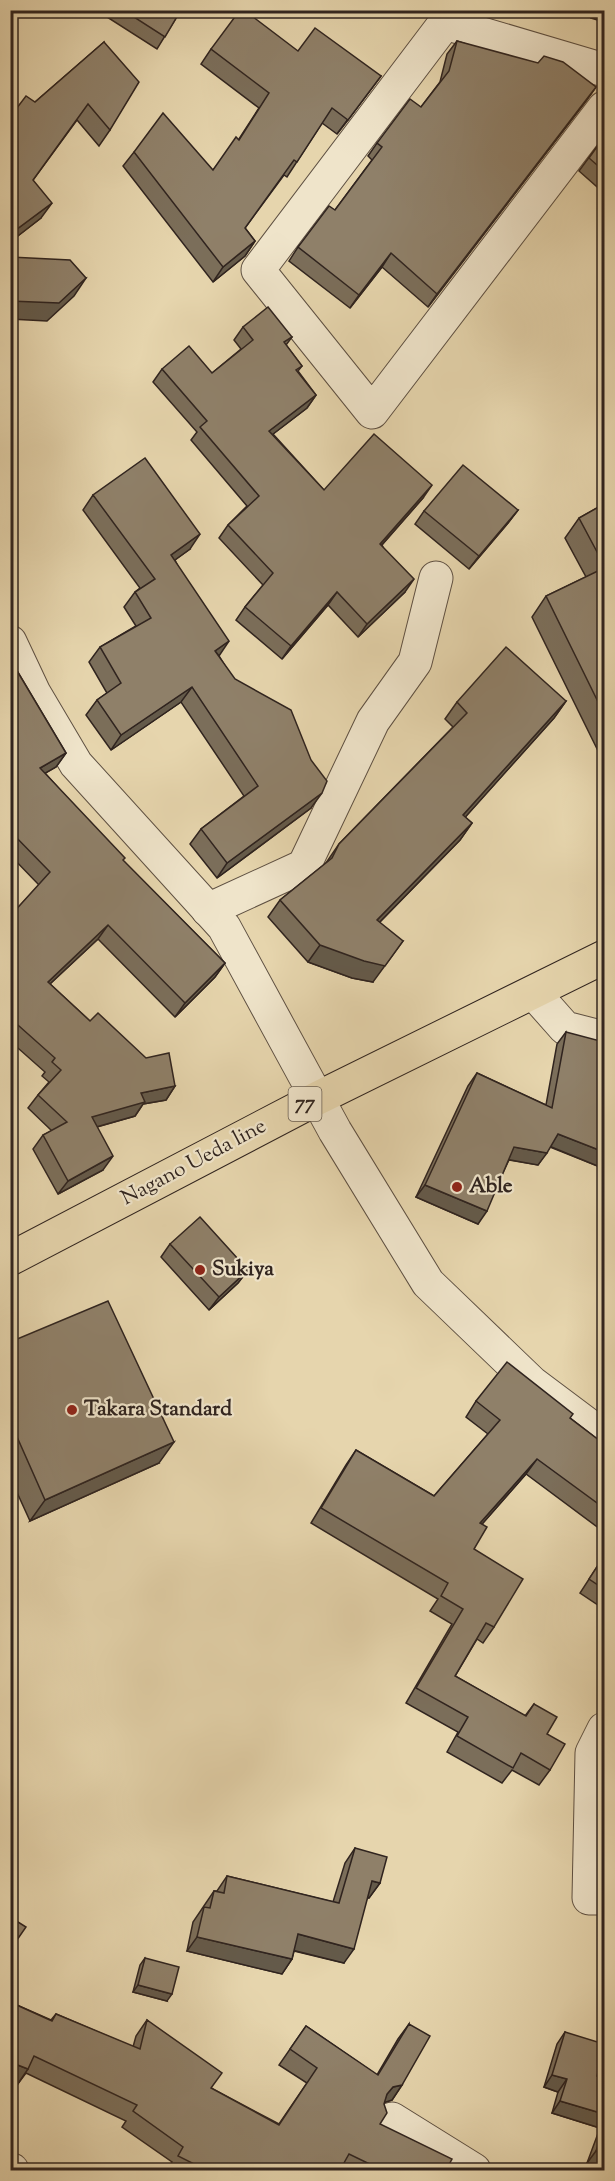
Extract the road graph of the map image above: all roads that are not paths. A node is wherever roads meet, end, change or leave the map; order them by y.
1 (447, 17) edge
2 (604, 70) edge
3 (604, 108) edge
4 (436, 578) dead end
5 (10, 642) edge
6 (208, 910) junction
7 (604, 957) edge
8 (534, 993) junction
9 (604, 1038) edge
10 (318, 1098) junction
11 (10, 1259) edge
12 (604, 1437) edge
13 (604, 1729) edge
14 (604, 1898) edge
15 (392, 2119) dead end
16 (474, 2170) edge

1 - 2 street
1 - 3 street
4 - 6 street
5 - 6 street
6 - 10 street
7 - 8 main road, Nagano Ueda line / 77
8 - 9 street
8 - 10 main road, Nagano Ueda line / 77
10 - 11 main road, Nagano Ueda line / 77
10 - 12 street
13 - 14 street
15 - 16 street

